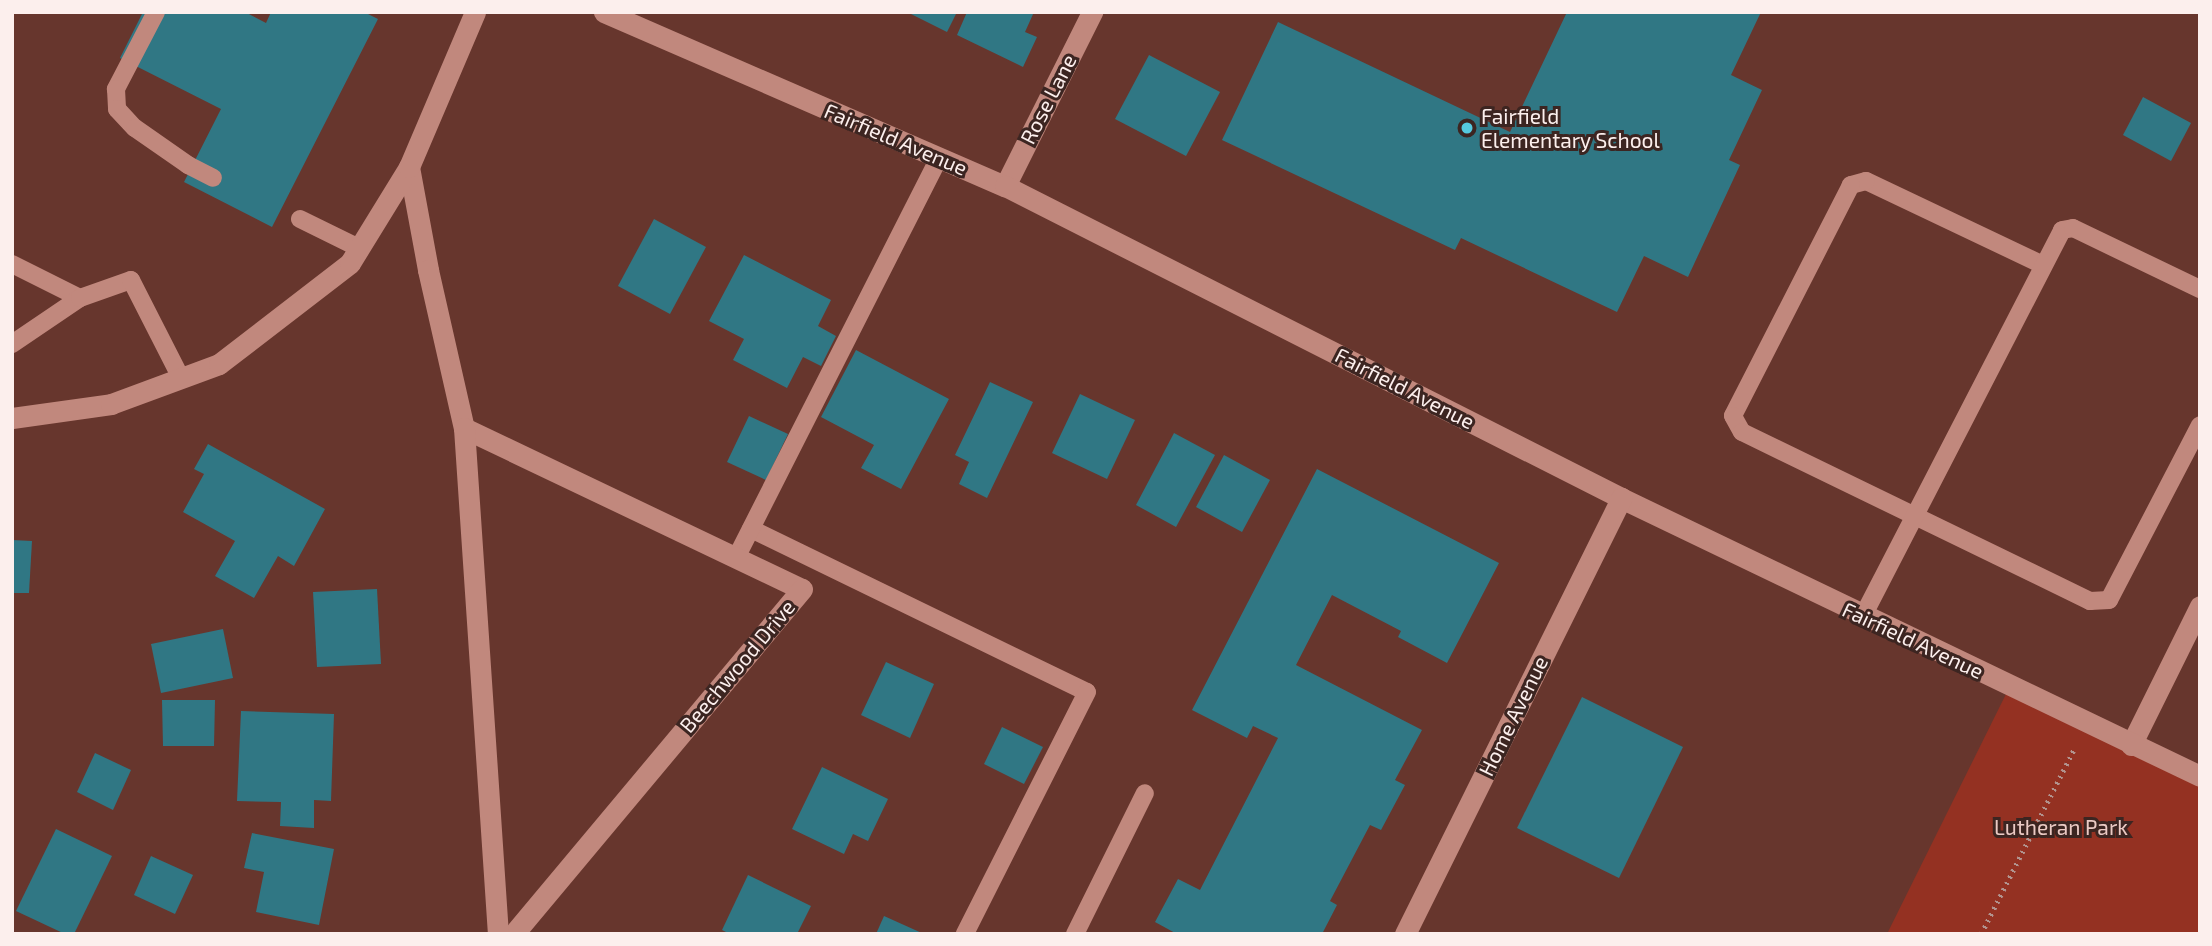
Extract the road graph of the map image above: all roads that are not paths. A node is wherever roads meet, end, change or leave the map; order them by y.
1 (156, 12) edge
2 (475, 12) edge
3 (604, 12) edge
4 (1092, 12) edge
5 (939, 158) junction
6 (409, 167) junction
7 (213, 178) dead end
8 (1004, 186) junction
9 (300, 219) dead end
10 (359, 248) junction
11 (12, 264) edge
12 (2043, 265) junction
13 (2200, 289) edge
14 (80, 298) junction
15 (12, 344) edge
16 (181, 378) junction
17 (12, 418) edge
18 (2200, 425) edge
19 (464, 428) junction
20 (1621, 498) junction
21 (1914, 517) junction
22 (751, 529) junction
23 (736, 558) junction
24 (2200, 606) edge
25 (1863, 616) junction
26 (2131, 745) junction
27 (2200, 776) edge
28 (1145, 793) dead end
29 (498, 934) edge
30 (514, 934) edge
31 (965, 934) edge
32 (1075, 934) edge
33 (1405, 934) edge

1 - 7 lane
2 - 6 street
3 - 5 street, Fairfield Avenue
4 - 8 street, Rose Lane
5 - 8 street, Fairfield Avenue
5 - 22 lane
6 - 10 street
6 - 19 street
8 - 20 street, Fairfield Avenue
9 - 10 lane
10 - 16 street
11 - 14 lane
12 - 13 lane
12 - 21 lane
12 - 21 lane
14 - 15 lane
14 - 16 lane
16 - 17 street
18 - 21 lane
19 - 23 street, Beechwood Drive
19 - 29 street
20 - 25 street, Fairfield Avenue
20 - 33 street, Home Avenue
21 - 25 lane
22 - 23 lane
22 - 31 lane
23 - 30 street, Beechwood Drive
24 - 26 street
25 - 26 street, Fairfield Avenue
26 - 27 street, Fairfield Avenue
28 - 32 lane

